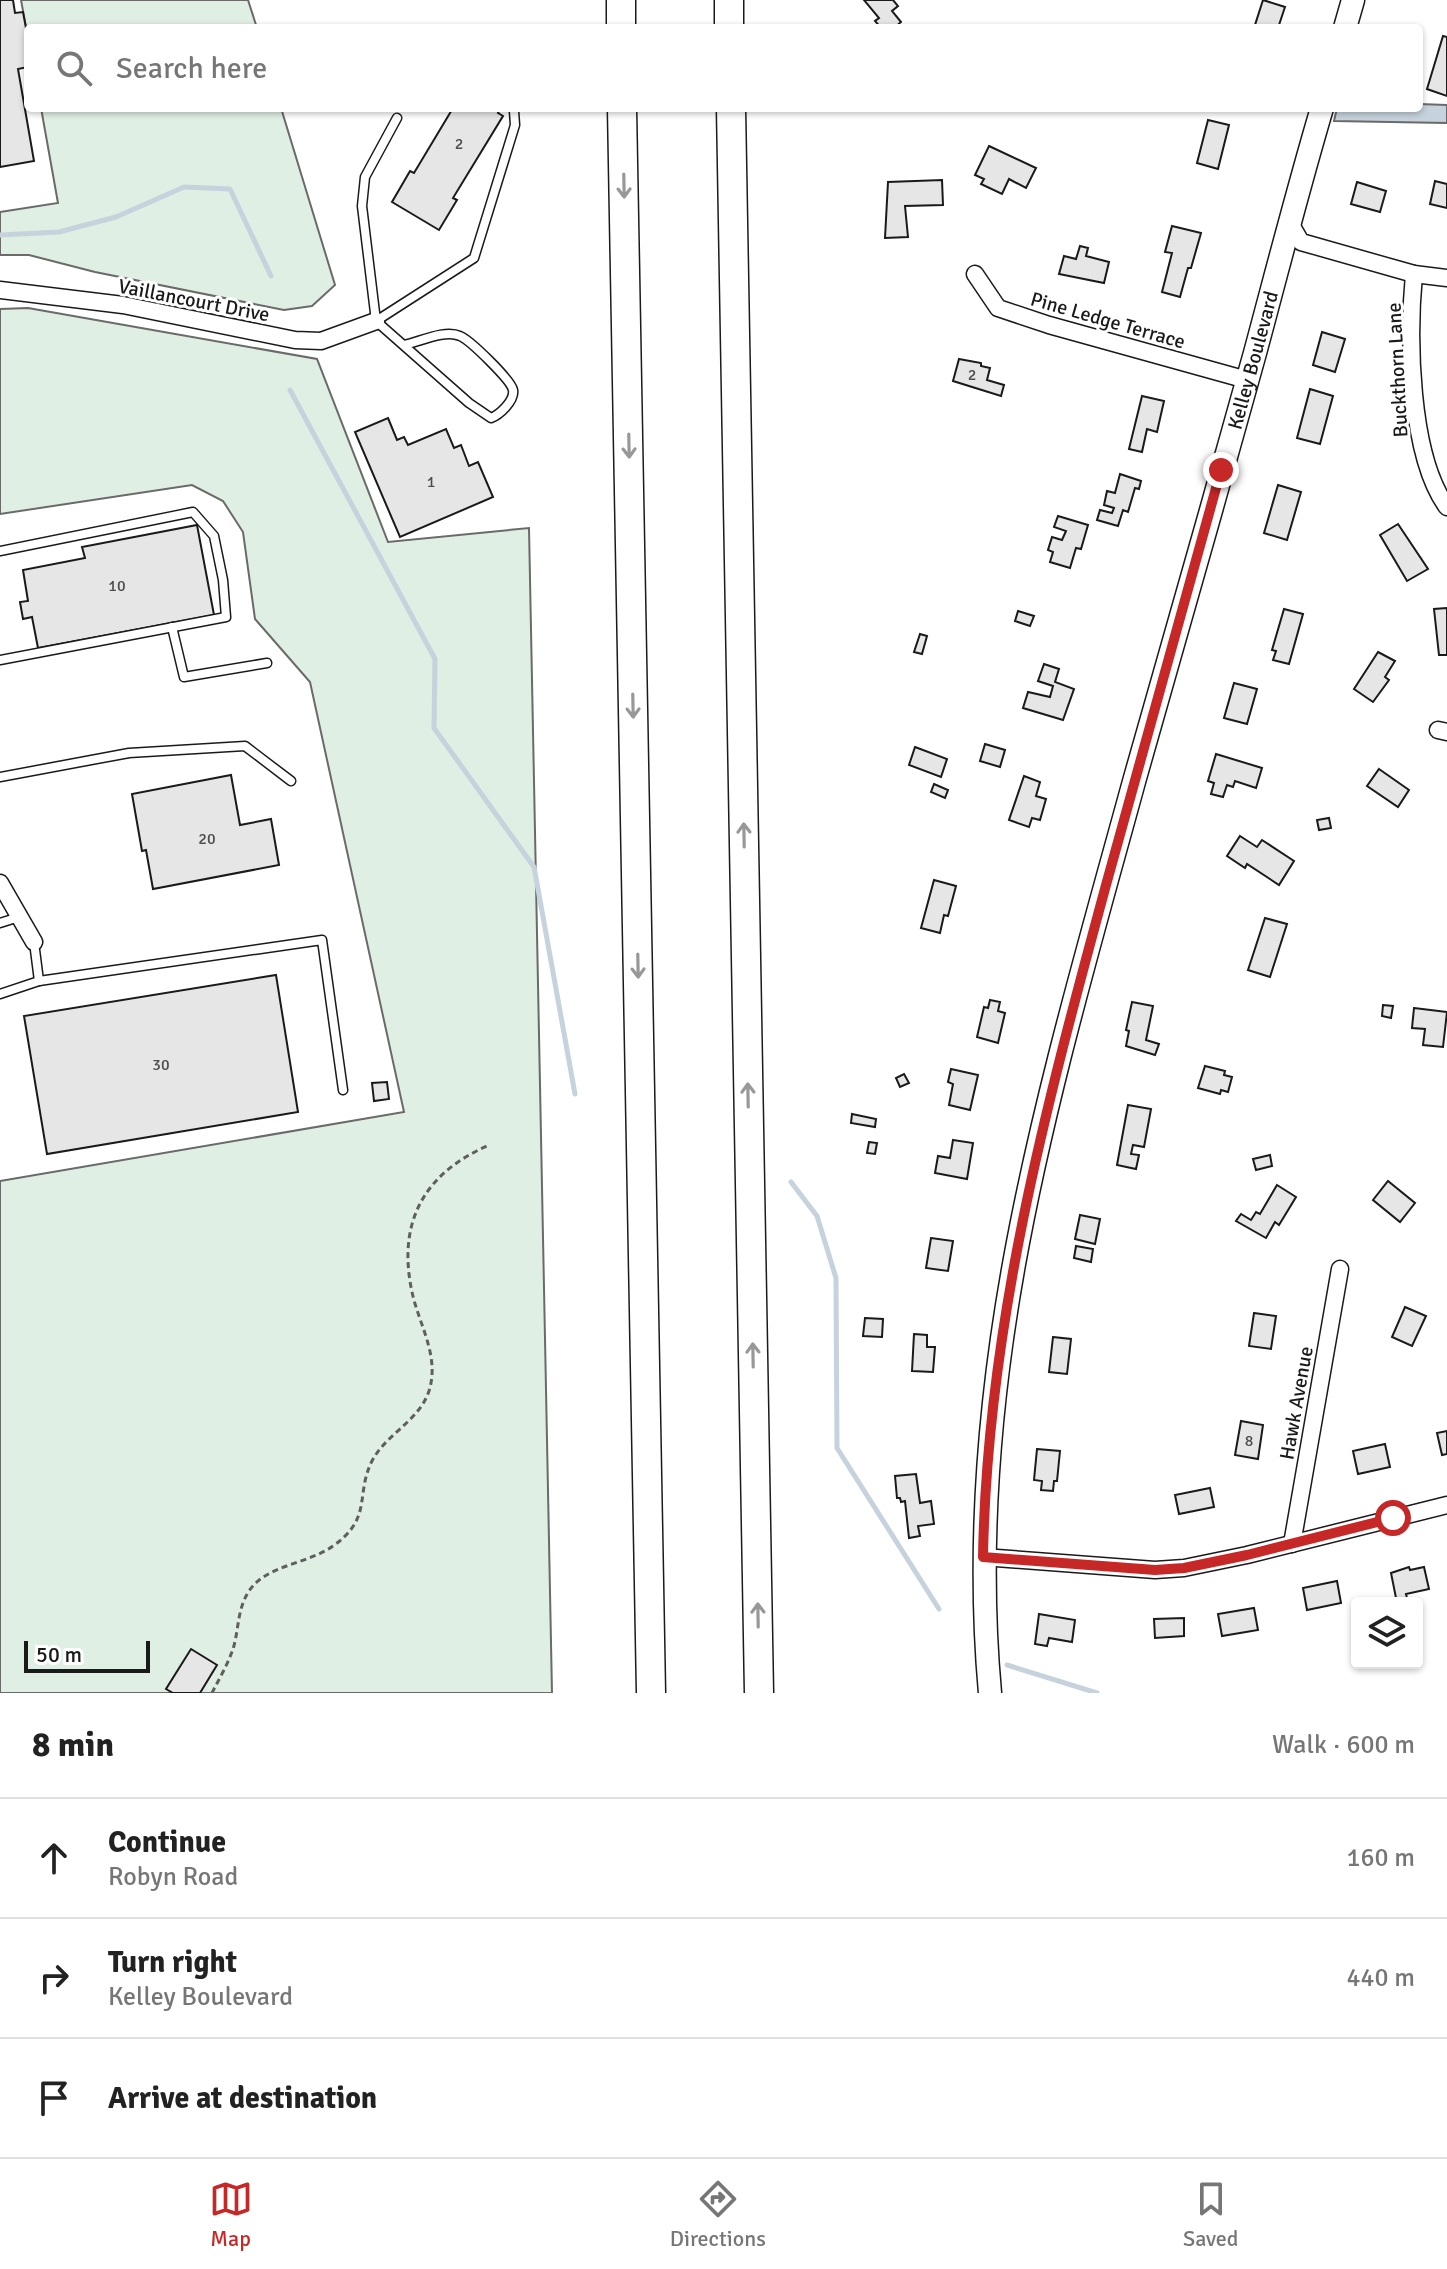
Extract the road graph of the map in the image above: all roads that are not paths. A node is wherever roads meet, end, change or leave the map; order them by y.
1 (621, 0) edge
2 (729, 0) edge
3 (1353, 0) edge
4 (621, 24) edge
5 (729, 24) edge
6 (1346, 24) edge
7 (514, 112) edge
8 (622, 112) edge
9 (731, 112) edge
10 (1321, 112) edge
11 (397, 118) dead end
12 (1290, 223) junction
13 (975, 274) dead end
14 (1414, 274) junction
15 (1447, 278) edge
16 (0, 290) edge
17 (376, 321) junction
18 (404, 345) junction
19 (1247, 380) junction
20 (1447, 507) edge
21 (0, 551) edge
22 (172, 627) junction
23 (0, 660) edge
24 (267, 663) dead end
25 (0, 777) edge
26 (291, 781) dead end
27 (0, 883) edge
28 (19, 917) junction
29 (0, 923) edge
30 (34, 942) joint
31 (39, 981) junction
32 (0, 994) edge
33 (343, 1090) dead end
34 (1340, 1269) dead end
35 (1447, 1505) edge
36 (1292, 1544) junction
37 (983, 1557) junction
38 (651, 1693) edge
39 (759, 1693) edge
40 (990, 1693) edge

1 - 4 highway
2 - 5 highway
3 - 6 main road
7 - 17 lane
8 -> 38 highway
39 -> 9 highway
10 - 12 main road, Kelley Boulevard
11 - 17 lane
12 - 14 street
12 - 19 main road, Kelley Boulevard
13 - 19 street, Pine Ledge Terrace
14 - 15 street
14 - 20 street, Buckthorn Lane
16 - 17 street, Vaillancourt Drive
17 - 18 lane
18 - 18 lane
19 - 37 main road, Kelley Boulevard
21 - 22 lane
22 - 23 lane
22 - 24 lane
25 - 26 lane
27 - 28 street
28 - 29 lane
28 - 30 street
30 - 31 lane
31 - 32 lane
31 - 33 lane
34 - 36 street, Hawk Avenue
35 - 36 street
36 - 37 street
37 - 40 main road, Kelley Boulevard

